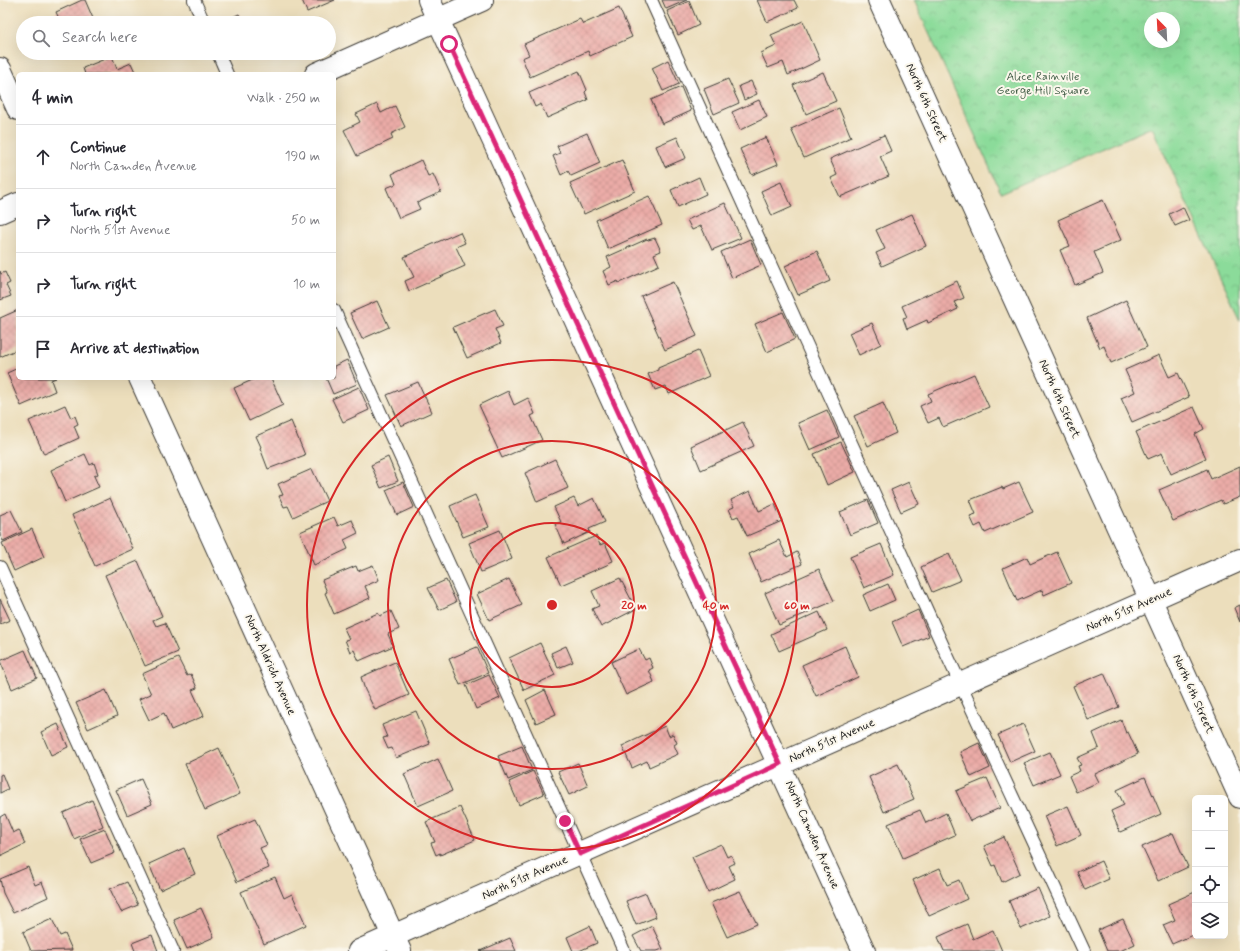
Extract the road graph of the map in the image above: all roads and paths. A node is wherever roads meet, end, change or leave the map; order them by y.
1 (194, 0) edge
2 (429, 0) edge
3 (482, 0) edge
4 (651, 0) edge
5 (879, 0) edge
6 (201, 16) edge
7 (438, 20) junction
8 (221, 60) edge
9 (0, 69) edge
10 (226, 72) edge
11 (321, 72) edge
12 (16, 105) edge
13 (16, 205) edge
14 (0, 212) edge
15 (336, 314) edge
16 (141, 380) edge
17 (1240, 560) edge
18 (0, 567) edge
19 (1151, 600) junction
20 (960, 684) junction
21 (780, 764) junction
22 (1240, 797) edge
23 (580, 854) junction
24 (396, 944) edge
25 (173, 951) edge
26 (359, 951) edge
27 (624, 951) edge
28 (864, 951) edge
29 (1084, 951) edge

1 - 6 lane
2 - 7 street, North Camden Avenue
3 - 7 street
4 - 20 lane
5 - 19 street, North 6th Street
7 - 11 street
7 - 21 street, North Camden Avenue
8 - 10 lane
9 - 12 street
13 - 14 street
15 - 23 lane
16 - 24 street, North Aldrich Avenue
17 - 19 street, North 51st Avenue
18 - 25 lane
19 - 20 street, North 51st Avenue
19 - 22 street, North 6th Street
20 - 21 street, North 51st Avenue
20 - 29 lane
21 - 23 street, North 51st Avenue
21 - 28 street, North Camden Avenue
23 - 24 street, North 51st Avenue
23 - 27 lane
24 - 26 street, North 51st Avenue

